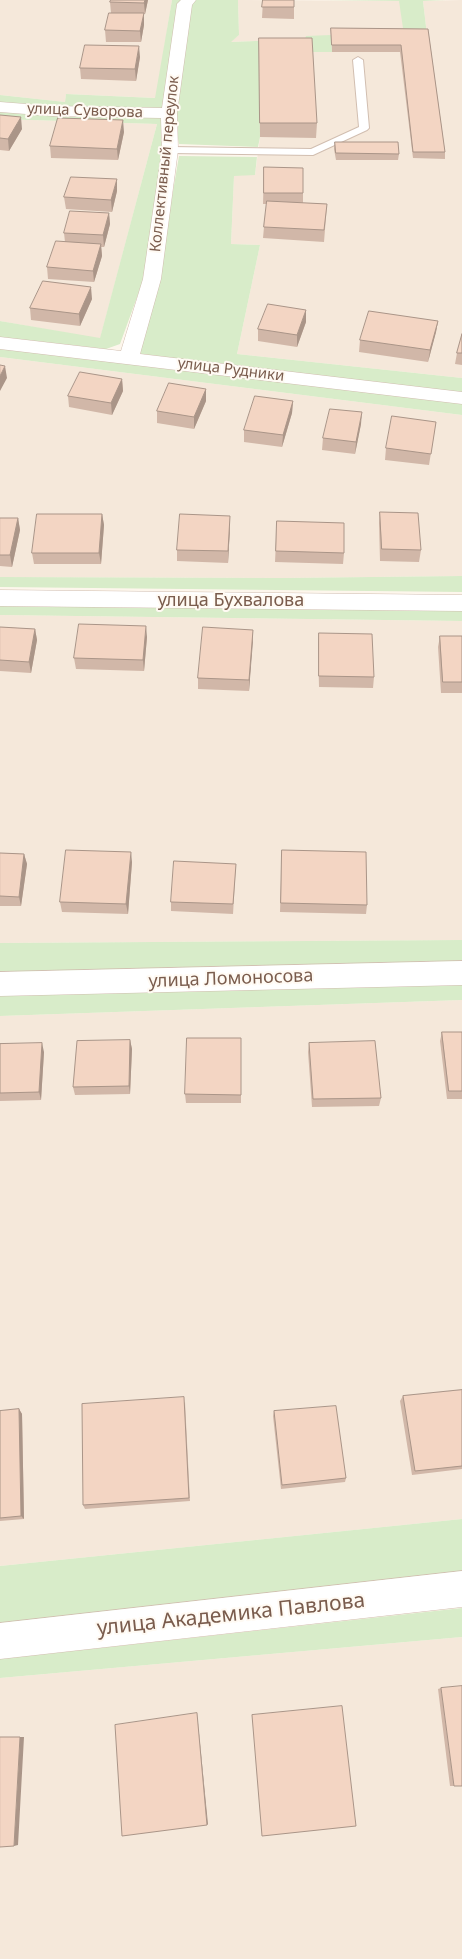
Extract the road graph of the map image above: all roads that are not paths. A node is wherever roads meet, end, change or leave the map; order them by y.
1 (190, 0) edge
2 (358, 60) dead end
3 (0, 107) edge
4 (169, 113) junction
5 (170, 150) junction
6 (0, 343) edge
7 (129, 358) junction
8 (462, 398) edge
9 (0, 598) edge
10 (462, 603) edge
11 (462, 972) edge
12 (0, 984) edge
13 (462, 1589) edge
14 (0, 1641) edge

1 - 4 street, Коллективный переулок
2 - 5 lane
3 - 4 street, улица Суворова
4 - 5 street, Коллективный переулок
5 - 7 street, Коллективный переулок
6 - 7 street, улица Рудники
7 - 8 street, улица Рудники
9 - 10 street, улица Бухвалова
11 - 12 street, улица Ломоносова
13 - 14 street, улица Академика Павлова

